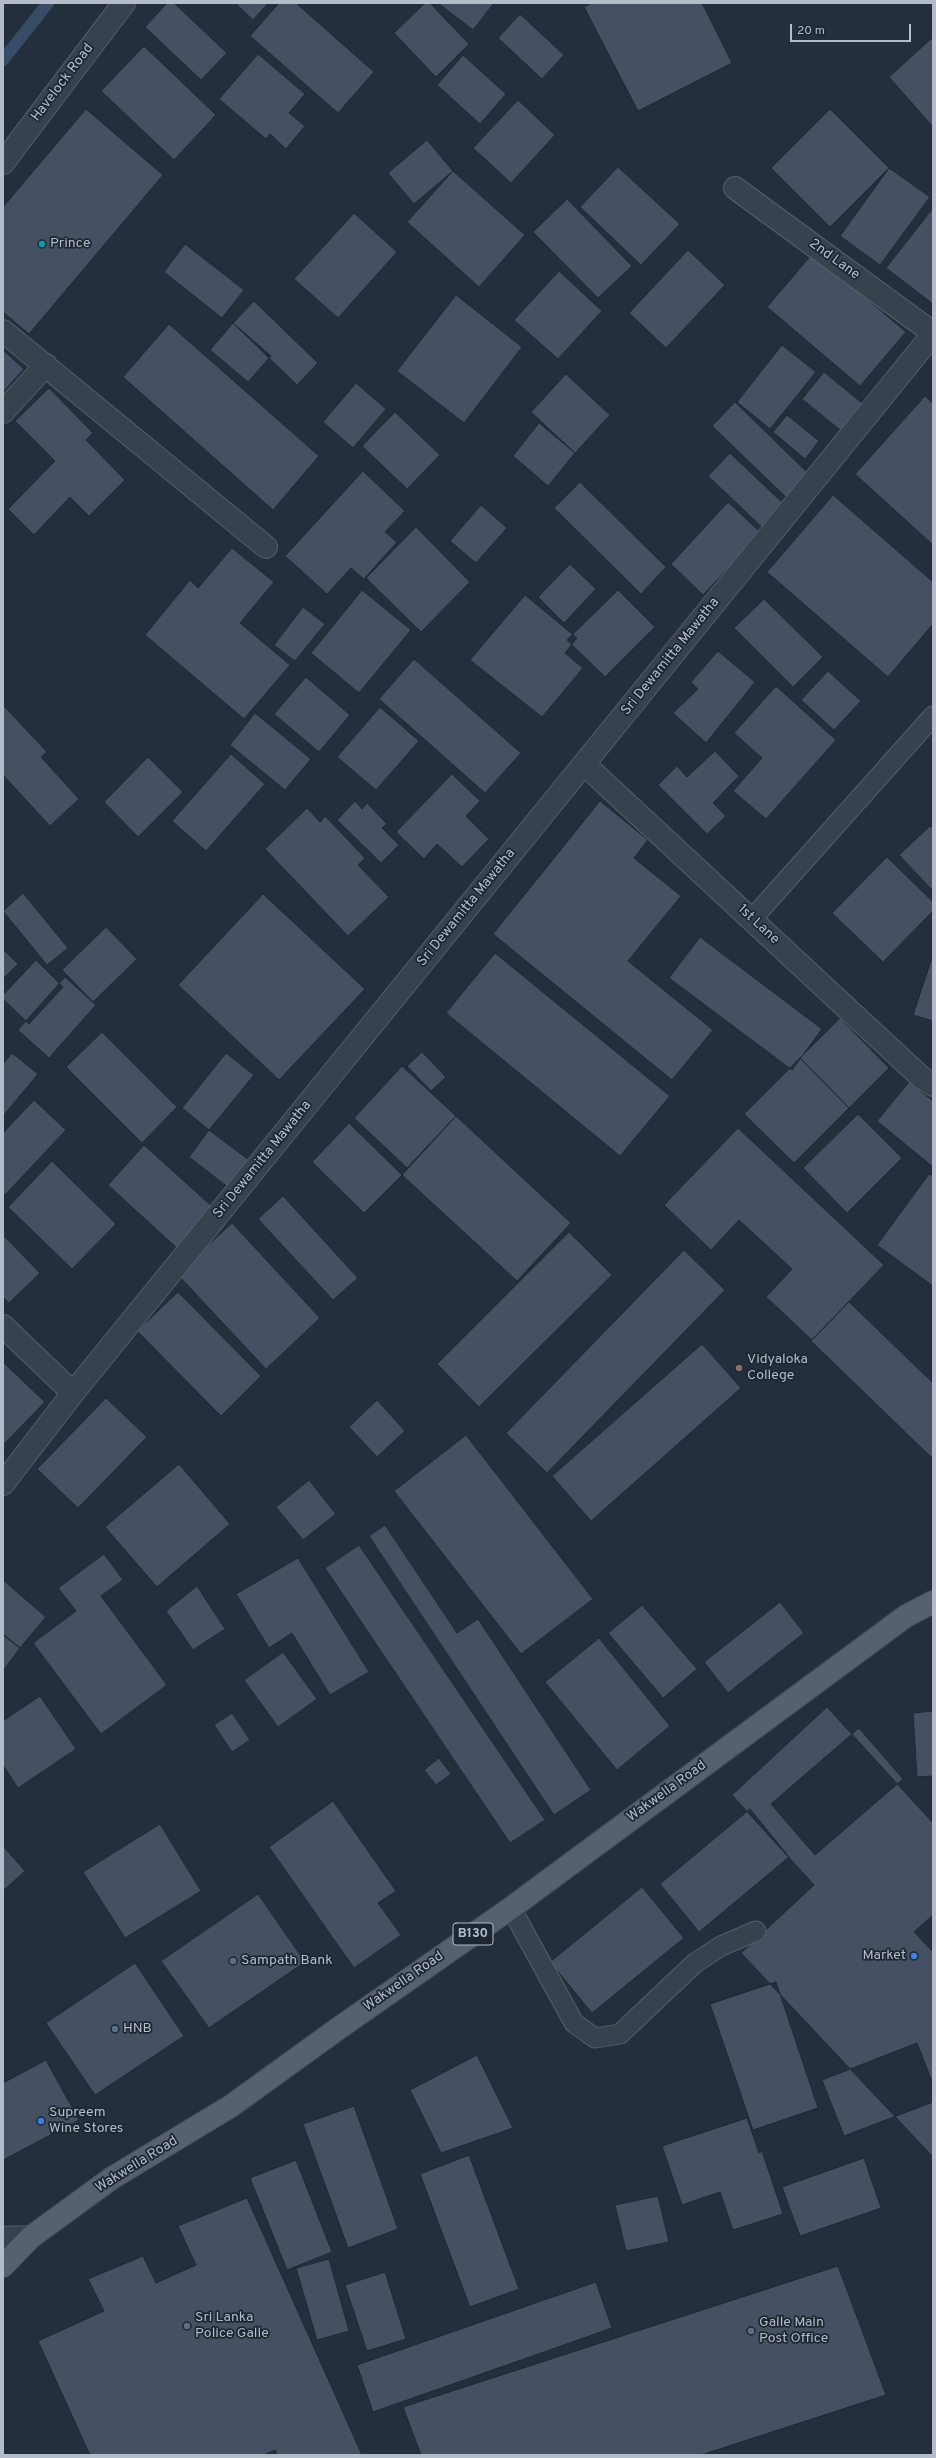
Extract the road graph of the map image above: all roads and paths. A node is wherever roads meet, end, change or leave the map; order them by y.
1 (124, 3) edge
2 (3, 163) edge
3 (736, 188) dead end
4 (3, 331) edge
5 (933, 333) edge
6 (46, 365) junction
7 (3, 412) edge
8 (266, 547) dead end
9 (933, 716) edge
10 (584, 764) junction
11 (752, 919) junction
12 (933, 1085) edge
13 (3, 1326) edge
14 (73, 1393) junction
15 (3, 1484) edge
16 (933, 1584) edge
17 (933, 1602) edge
18 (906, 1616) junction
19 (511, 1908) junction
20 (756, 1931) dead end
21 (31, 2237) junction
22 (3, 2238) edge
23 (3, 2247) edge
24 (3, 2266) edge

1 - 2 street, Havelock Road
3 - 5 street, 2nd Lane
4 - 6 street
5 - 10 street, Sri Dewamitta Mawatha
6 - 7 street
6 - 8 street
9 - 11 lane
10 - 11 street, 1st Lane
10 - 14 street, Sri Dewamitta Mawatha
11 - 12 street, 1st Lane
13 - 14 street
14 - 15 street, Sri Dewamitta Mawatha
16 - 18 main road, Wakwella Road / B130
17 - 18 main road, Wakwella Road / B130
18 - 19 main road, Wakwella Road / B130
19 - 20 lane
19 - 21 main road, Wakwella Road / B130
21 - 22 street
21 - 23 main road, Wakwella Road / B130
21 - 24 main road, Wakwella Road / B130

